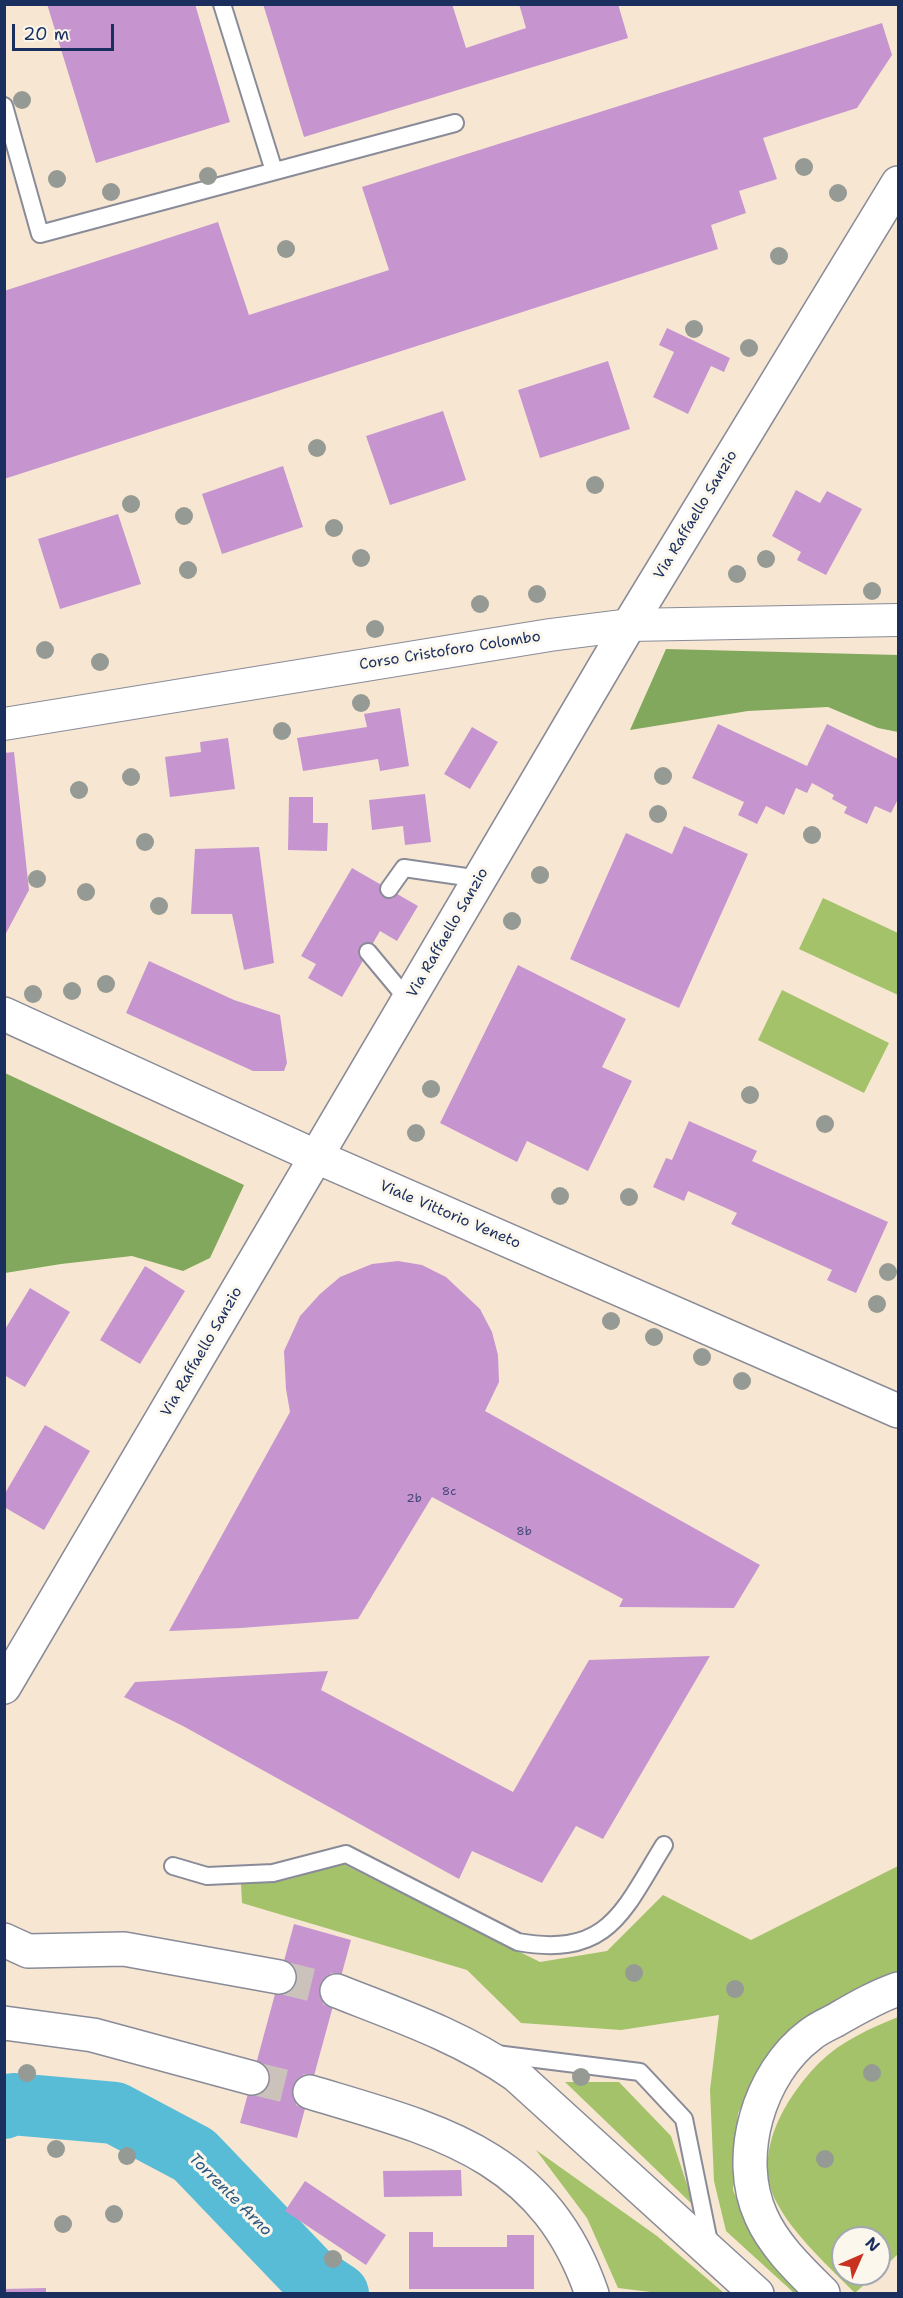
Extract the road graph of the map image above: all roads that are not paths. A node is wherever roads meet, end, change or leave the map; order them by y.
1 (222, 4) edge
2 (4, 106) edge
3 (455, 123) dead end
4 (274, 171) junction
5 (898, 183) edge
6 (887, 222) edge
7 (898, 620) edge
8 (629, 625) junction
9 (4, 724) edge
10 (480, 879) junction
11 (389, 889) dead end
12 (368, 952) dead end
13 (408, 1000) junction
14 (4, 1014) edge
15 (316, 1157) junction
16 (898, 1411) edge
17 (4, 1687) edge
18 (664, 1845) dead end
19 (173, 1866) dead end
20 (12, 1948) edge
21 (279, 1977) tunnel mouth
22 (898, 1989) edge
23 (337, 1991) tunnel mouth
24 (4, 2023) edge
25 (483, 2053) junction
26 (252, 2078) tunnel mouth
27 (310, 2092) tunnel mouth
28 (711, 2251) junction
29 (823, 2293) edge
30 (592, 2294) edge
31 (757, 2294) edge

1 - 4 lane
2 - 4 lane
3 - 4 lane
5 - 6 main road, Via Raffaello Sanzio
6 - 8 main road, Via Raffaello Sanzio
7 - 8 street, Corso Cristoforo Colombo
8 - 9 street, Corso Cristoforo Colombo
8 - 10 main road, Via Raffaello Sanzio
10 - 11 lane
10 - 13 main road, Via Raffaello Sanzio
12 - 13 lane
13 - 15 main road, Via Raffaello Sanzio
14 - 15 main road, Viale Vittorio Veneto
15 - 16 main road, Viale Vittorio Veneto
15 - 17 main road, Via Raffaello Sanzio
18 - 19 lane
20 - 21 main road
22 - 29 main road
23 - 25 main road
24 - 26 main road
25 - 28 main road
25 - 28 lane
27 - 30 main road
28 - 31 main road

